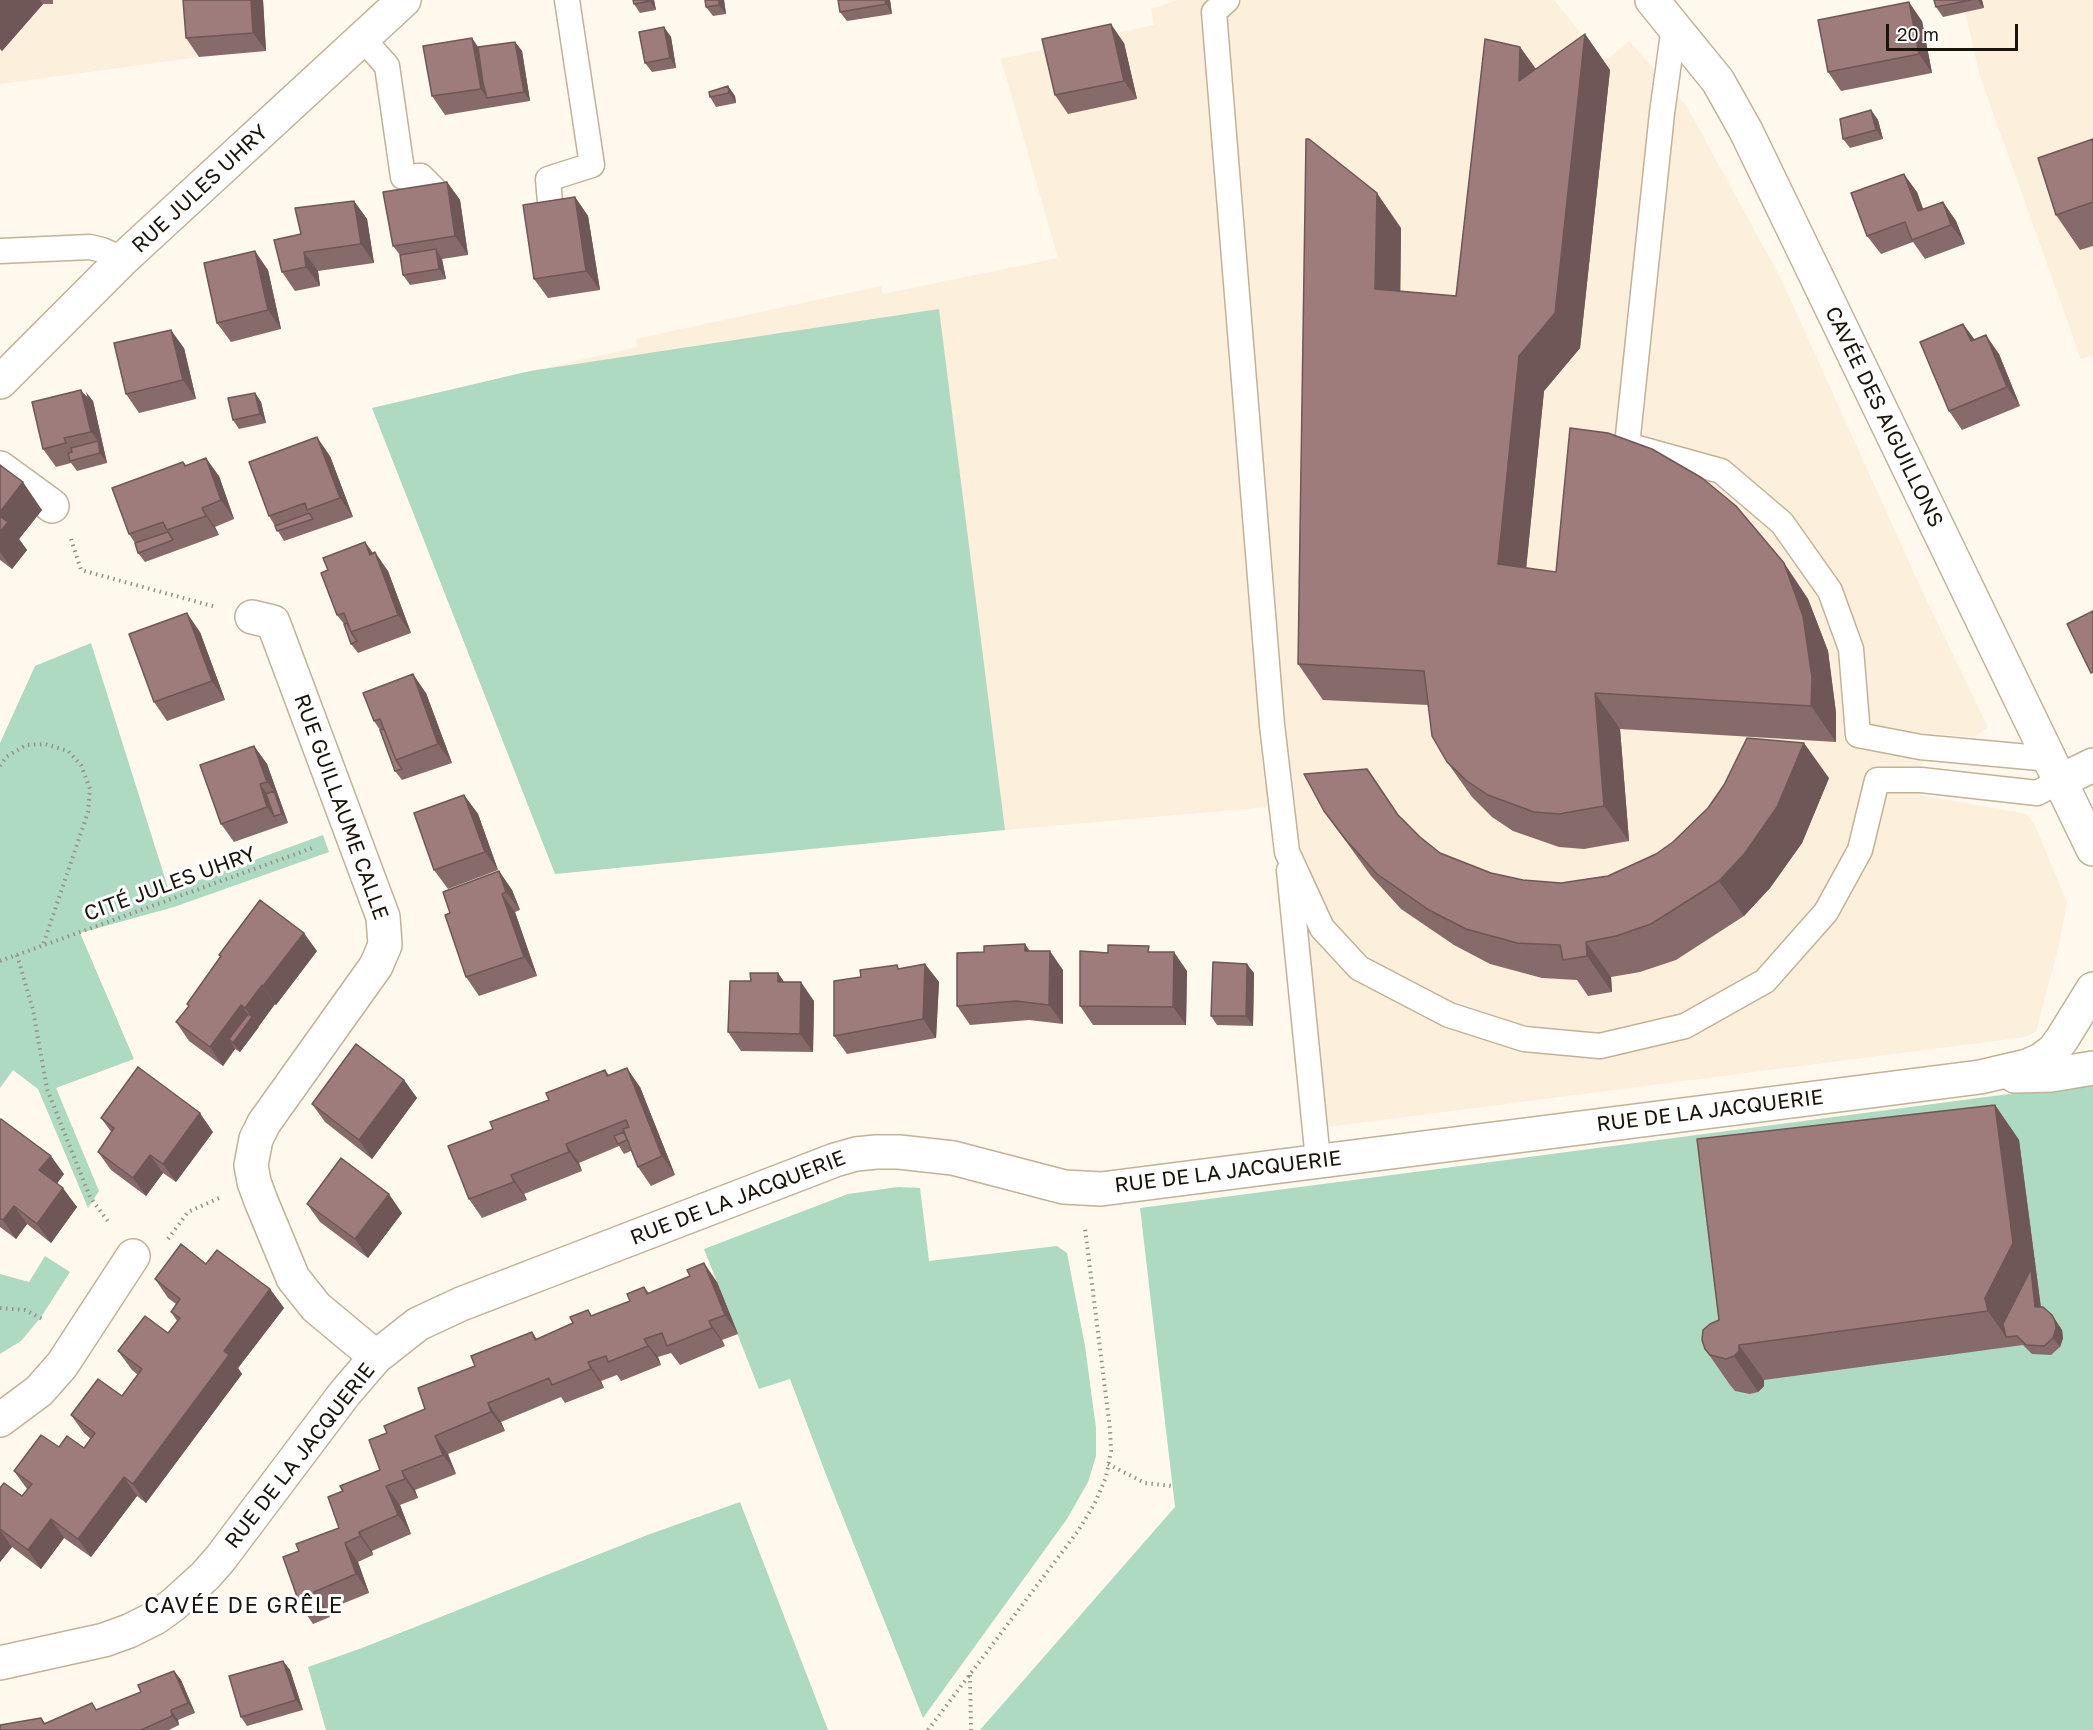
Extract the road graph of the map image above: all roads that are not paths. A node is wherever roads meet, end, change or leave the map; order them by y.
1 (404, 0) edge
2 (567, 0) edge
3 (1227, 0) edge
4 (1652, 0) edge
5 (1674, 26) junction
6 (363, 39) junction
7 (438, 193) edge
8 (551, 214) edge
9 (0, 250) edge
10 (123, 259) junction
11 (0, 382) edge
12 (0, 468) edge
13 (52, 506) road end
14 (252, 617) road end
15 (2093, 765) edge
16 (2055, 770) junction
17 (2093, 849) edge
18 (1287, 852) junction
19 (2093, 989) edge
20 (2093, 995) edge
21 (2093, 1000) edge
22 (2093, 1068) edge
23 (1980, 1077) junction
24 (1318, 1160) junction
25 (133, 1256) road end
26 (376, 1357) junction
27 (0, 1420) edge
28 (0, 1663) edge

1 - 6 street, RUE JULES UHRY
2 - 8 lane
3 - 18 lane
4 - 5 street, CAVÉE DES AIGUILLONS
5 - 16 street, CAVÉE DES AIGUILLONS
5 - 16 lane
6 - 7 lane
6 - 10 street, RUE JULES UHRY
9 - 10 lane
10 - 11 street, RUE JULES UHRY
12 - 13 street
14 - 26 street, RUE GUILLAUME CALLE
15 - 16 street
16 - 17 street, CAVÉE DES AIGUILLONS
16 - 18 lane
18 - 24 lane
19 - 23 street, RUE DE LA JACQUERIE
20 - 21 street
22 - 23 street, RUE DE LA JACQUERIE
23 - 24 street, RUE DE LA JACQUERIE
24 - 26 street, RUE DE LA JACQUERIE
25 - 27 street
26 - 28 street, RUE DE LA JACQUERIE

